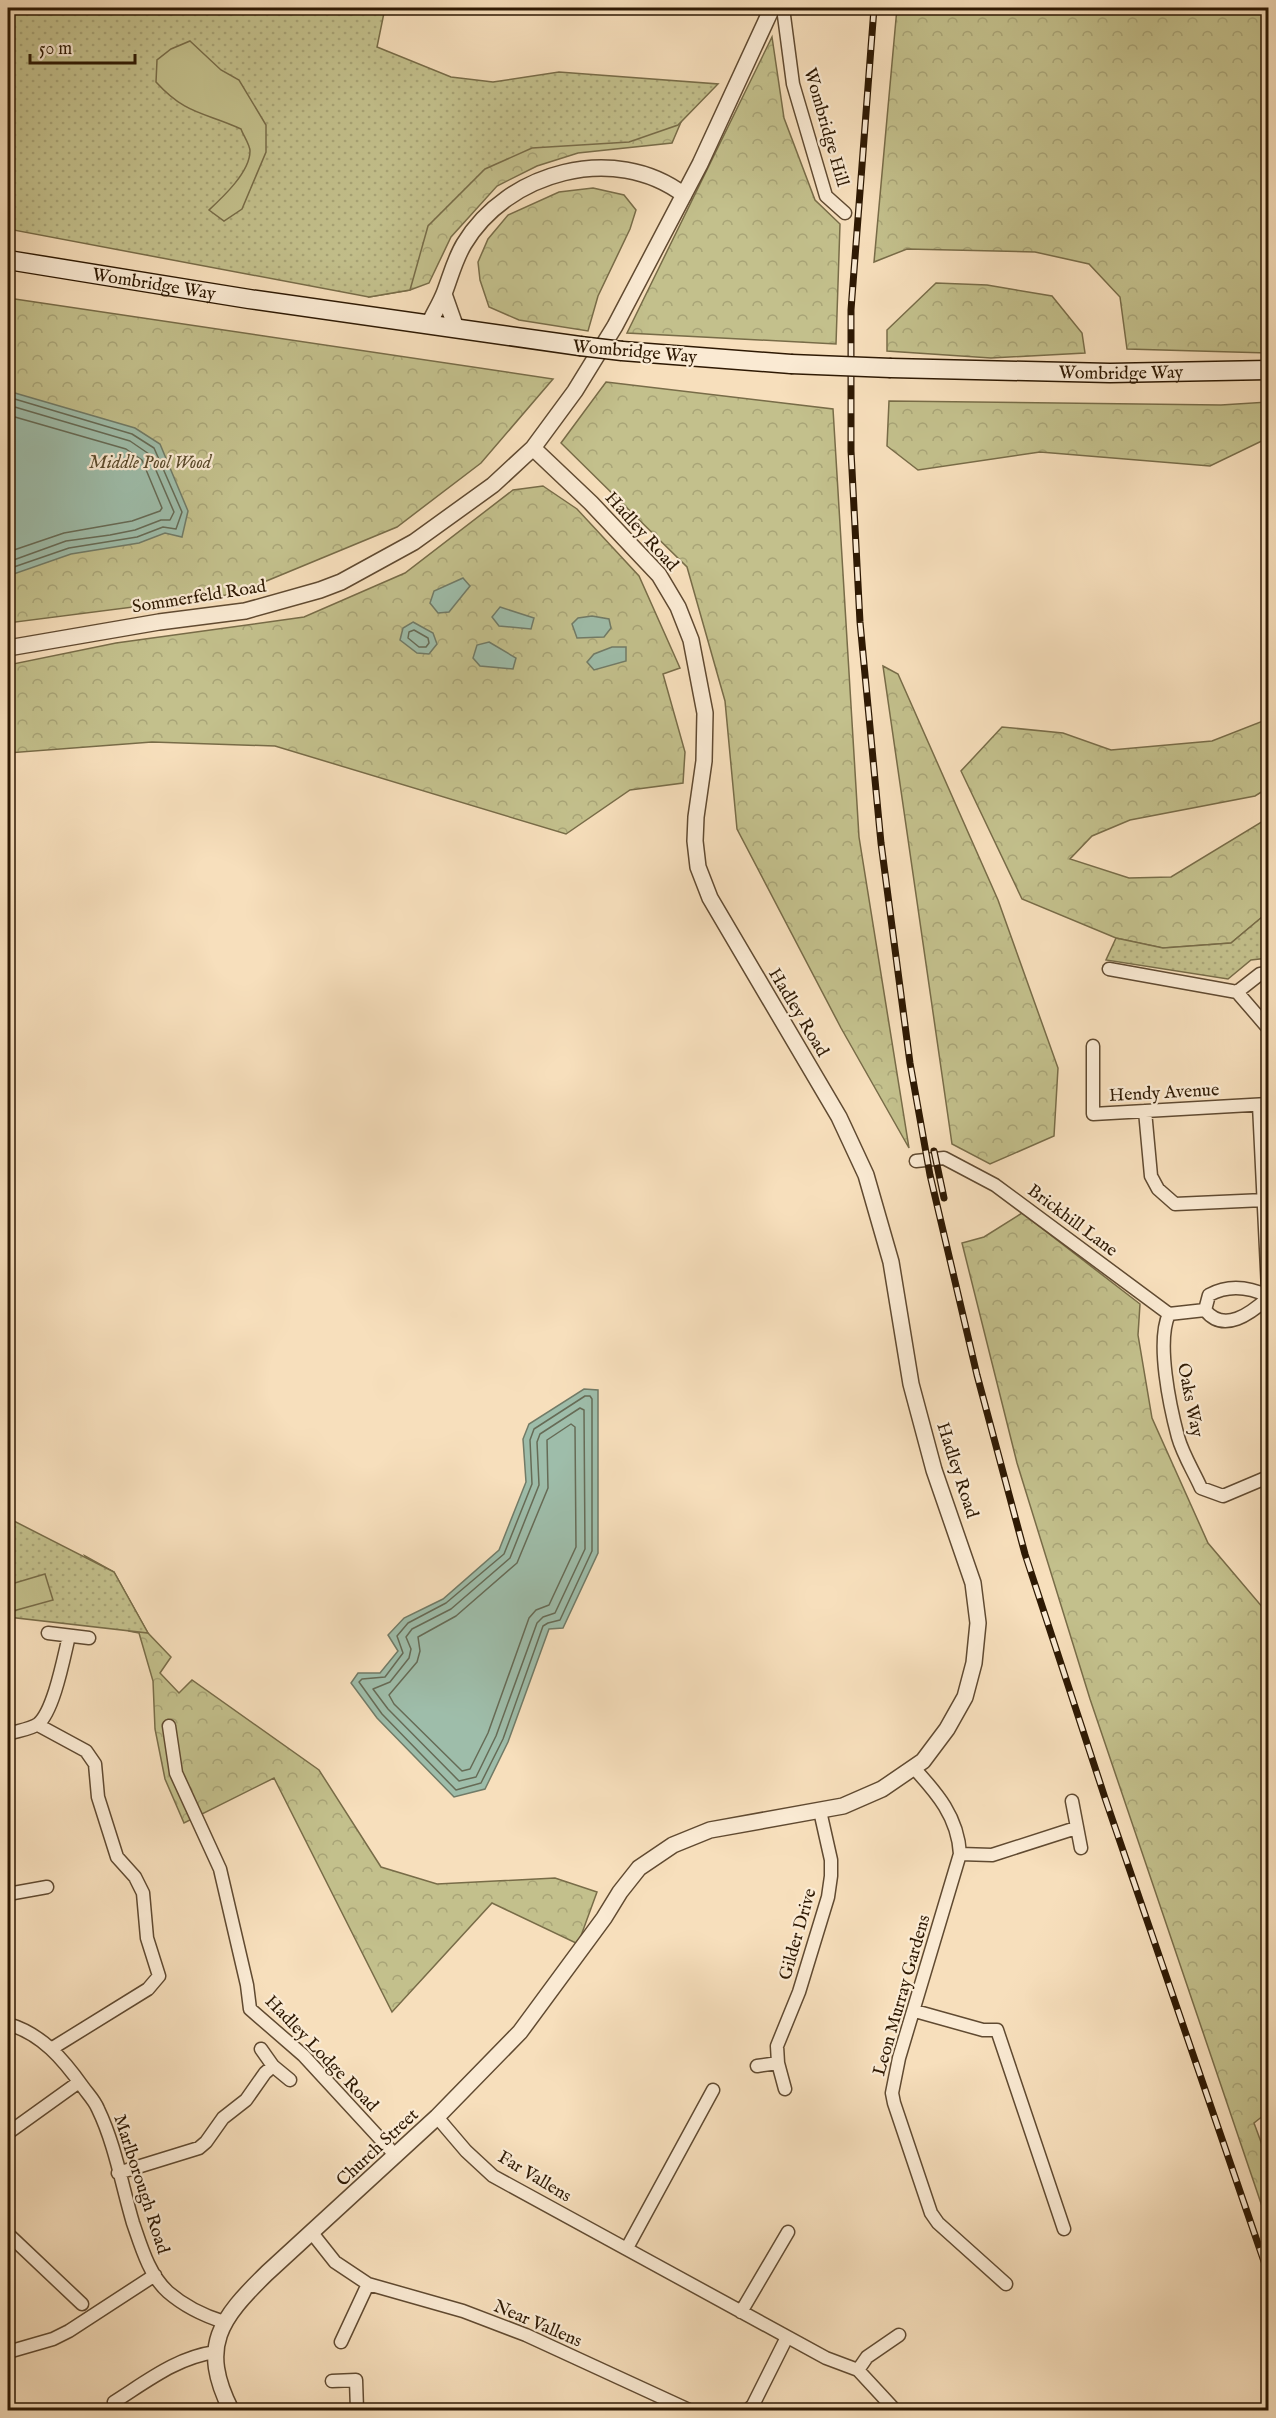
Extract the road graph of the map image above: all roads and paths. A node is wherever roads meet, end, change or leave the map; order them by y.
1 (772, 8) edge
2 (783, 8) edge
3 (684, 195) junction
4 (845, 213) dead end
5 (8, 260) edge
6 (444, 294) junction
7 (429, 324) junction
8 (456, 328) junction
9 (1269, 370) edge
10 (532, 448) junction
11 (8, 648) edge
12 (1109, 969) dead end
13 (1269, 973) edge
14 (1238, 992) junction
15 (1269, 1028) edge
16 (1093, 1046) dead end
17 (1264, 1104) edge
18 (1145, 1111) junction
19 (915, 1161) dead end
20 (1264, 1200) junction
21 (1269, 1290) edge
22 (1269, 1297) edge
23 (1205, 1310) junction
24 (1169, 1314) junction
25 (1269, 1477) edge
26 (48, 1633) dead end
27 (69, 1636) junction
28 (89, 1638) dead end
29 (38, 1725) junction
30 (169, 1725) dead end
31 (8, 1734) edge
32 (913, 1767) junction
33 (1072, 1801) dead end
34 (820, 1811) junction
35 (1076, 1828) junction
36 (1081, 1848) dead end
37 (960, 1854) junction
38 (47, 1887) dead end
39 (8, 1894) edge
40 (604, 1918) joint
41 (915, 2011) junction
42 (8, 2024) edge
43 (51, 2049) junction
44 (261, 2049) dead end
45 (777, 2063) junction
46 (273, 2066) junction
47 (757, 2066) dead end
48 (290, 2080) dead end
49 (79, 2082) junction
50 (785, 2089) dead end
51 (713, 2090) dead end
52 (437, 2117) junction
53 (8, 2133) edge
54 (396, 2156) junction
55 (118, 2173) junction
56 (1064, 2229) dead end
57 (788, 2232) dead end
58 (312, 2233) junction
59 (8, 2234) edge
60 (627, 2248) junction
61 (155, 2275) junction
62 (368, 2284) junction
63 (1006, 2284) dead end
64 (82, 2304) dead end
65 (741, 2312) junction
66 (224, 2322) junction
67 (899, 2335) dead end
68 (787, 2337) junction
69 (341, 2342) dead end
70 (8, 2352) edge
71 (216, 2352) junction
72 (858, 2370) junction
73 (332, 2381) dead end
74 (114, 2402) dead end
75 (231, 2410) edge
76 (357, 2410) edge
77 (688, 2410) edge
78 (748, 2410) edge
79 (896, 2410) edge

1 - 3 street
2 - 4 street, Wombridge Hill
3 - 6 street
3 - 10 street
5 - 7 main road, Wombridge Way
6 - 7 street
6 - 8 street
7 - 8 main road, Wombridge Way
8 - 9 main road, Wombridge Way, bridge
10 - 11 street, Sommerfeld Road
10 - 32 street, Hadley Road
12 - 14 street
13 - 14 street
14 - 15 street
16 - 18 street, Hendy Avenue
17 - 18 street, Hendy Avenue
17 - 20 street
18 - 20 street
19 - 24 street, Brickhill Lane
20 - 21 street
22 - 23 street
22 - 23 street
23 - 24 street
24 - 25 street, Oaks Way
26 - 27 street
27 - 28 street
27 - 29 street
29 - 31 street
29 - 43 street
30 - 54 street, Hadley Lodge Road
32 - 34 street, Hadley Road
32 - 37 street, Leon Murray Gardens
33 - 35 street
34 - 40 street, Hadley Road
34 - 45 street, Gilder Drive
35 - 36 street
35 - 37 street
37 - 41 street, Leon Murray Gardens
38 - 39 street
40 - 52 street, Church Street
41 - 56 street
41 - 63 street, Leon Murray Gardens
42 - 43 street, Marlborough Road
43 - 49 street, Marlborough Road
44 - 46 street
45 - 47 street
45 - 50 street, Gilder Drive
46 - 48 street
46 - 55 street
49 - 53 street
49 - 55 street, Marlborough Road
51 - 60 street
52 - 54 street, Church Street
52 - 60 street, Far Vallens
54 - 58 street, Church Street
55 - 61 street, Marlborough Road
57 - 65 street
58 - 62 street, Near Vallens
58 - 66 street, Church Street
59 - 64 street
60 - 65 street, Far Vallens
61 - 66 street, Marlborough Road
61 - 70 street
62 - 69 street
62 - 77 street, Near Vallens
65 - 68 street, Far Vallens
66 - 71 street, Church Street
67 - 72 street
68 - 72 street, Far Vallens
68 - 78 street
71 - 74 street
71 - 75 street, Church Street
72 - 79 street, Far Vallens
73 - 76 street

